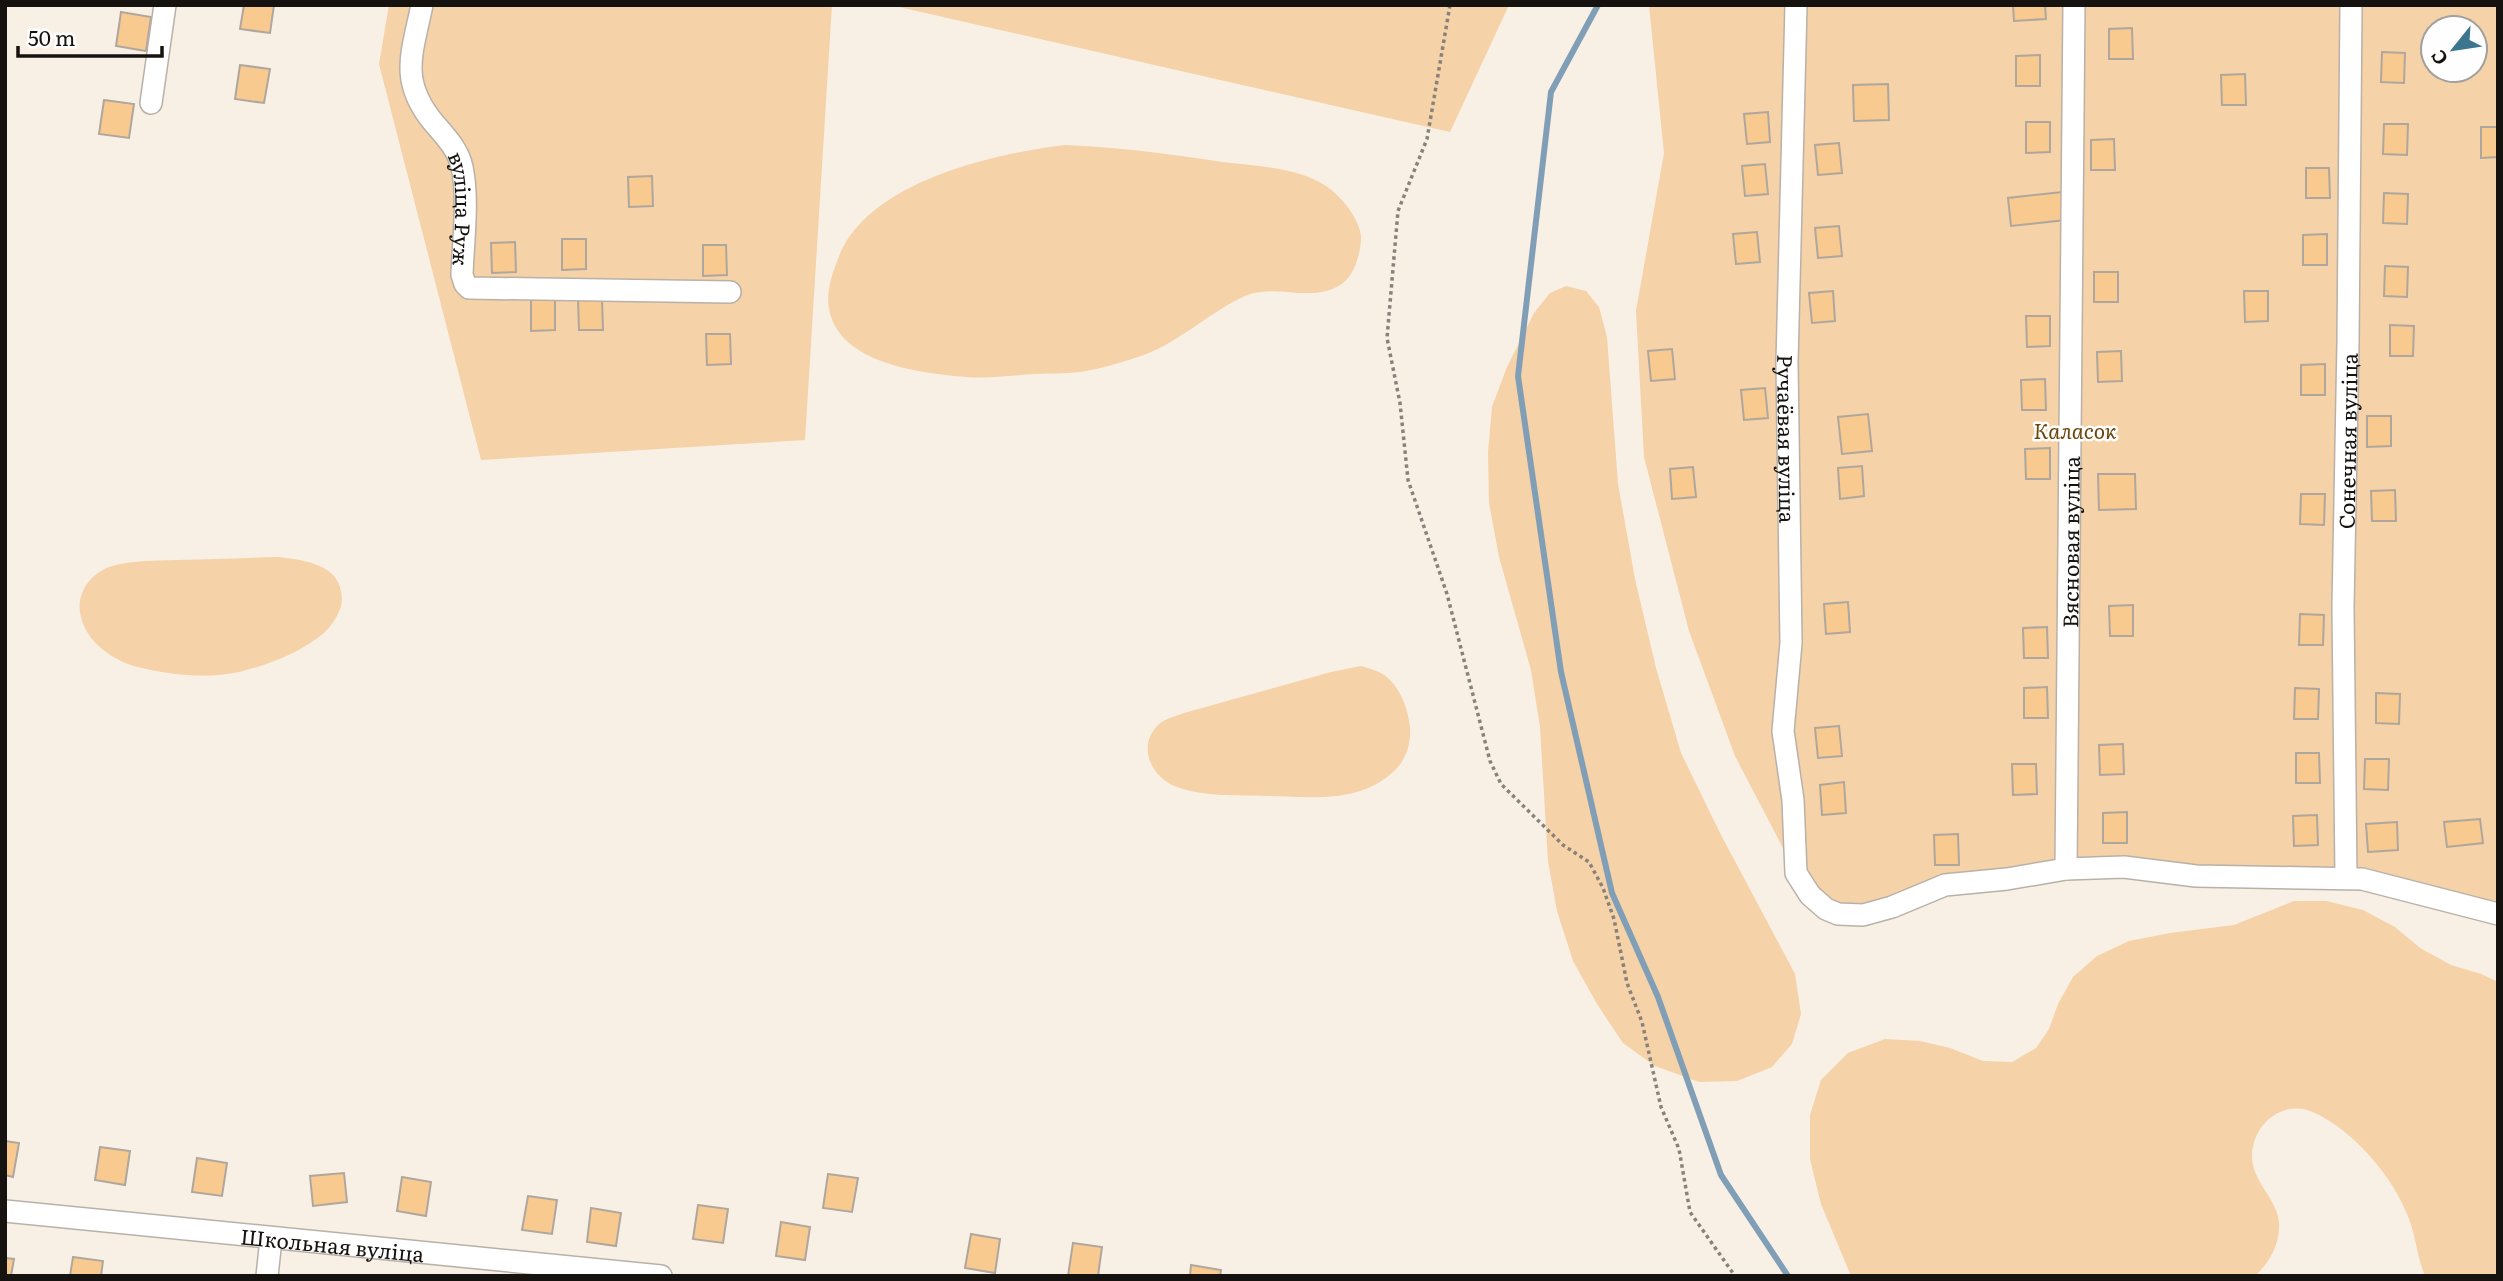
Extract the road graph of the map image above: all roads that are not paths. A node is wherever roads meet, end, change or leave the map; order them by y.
1 (165, 5) edge
2 (422, 5) edge
3 (1796, 5) edge
4 (2074, 5) edge
5 (2351, 5) edge
6 (151, 103) dead end
7 (730, 292) dead end
8 (2066, 869) junction
9 (2346, 877) junction
10 (2498, 914) edge
11 (5, 1211) edge
12 (271, 1239) junction
13 (267, 1276) edge
14 (661, 1276) edge

1 - 6 street
2 - 7 street, вуліца Руж
3 - 8 street, Ручаёвая вуліца
4 - 8 street, Вясновая вуліца
5 - 9 street, Сонечная вуліца
8 - 9 street
9 - 10 street
11 - 12 street, Школьная вуліца
12 - 13 street
12 - 14 street, Школьная вуліца

